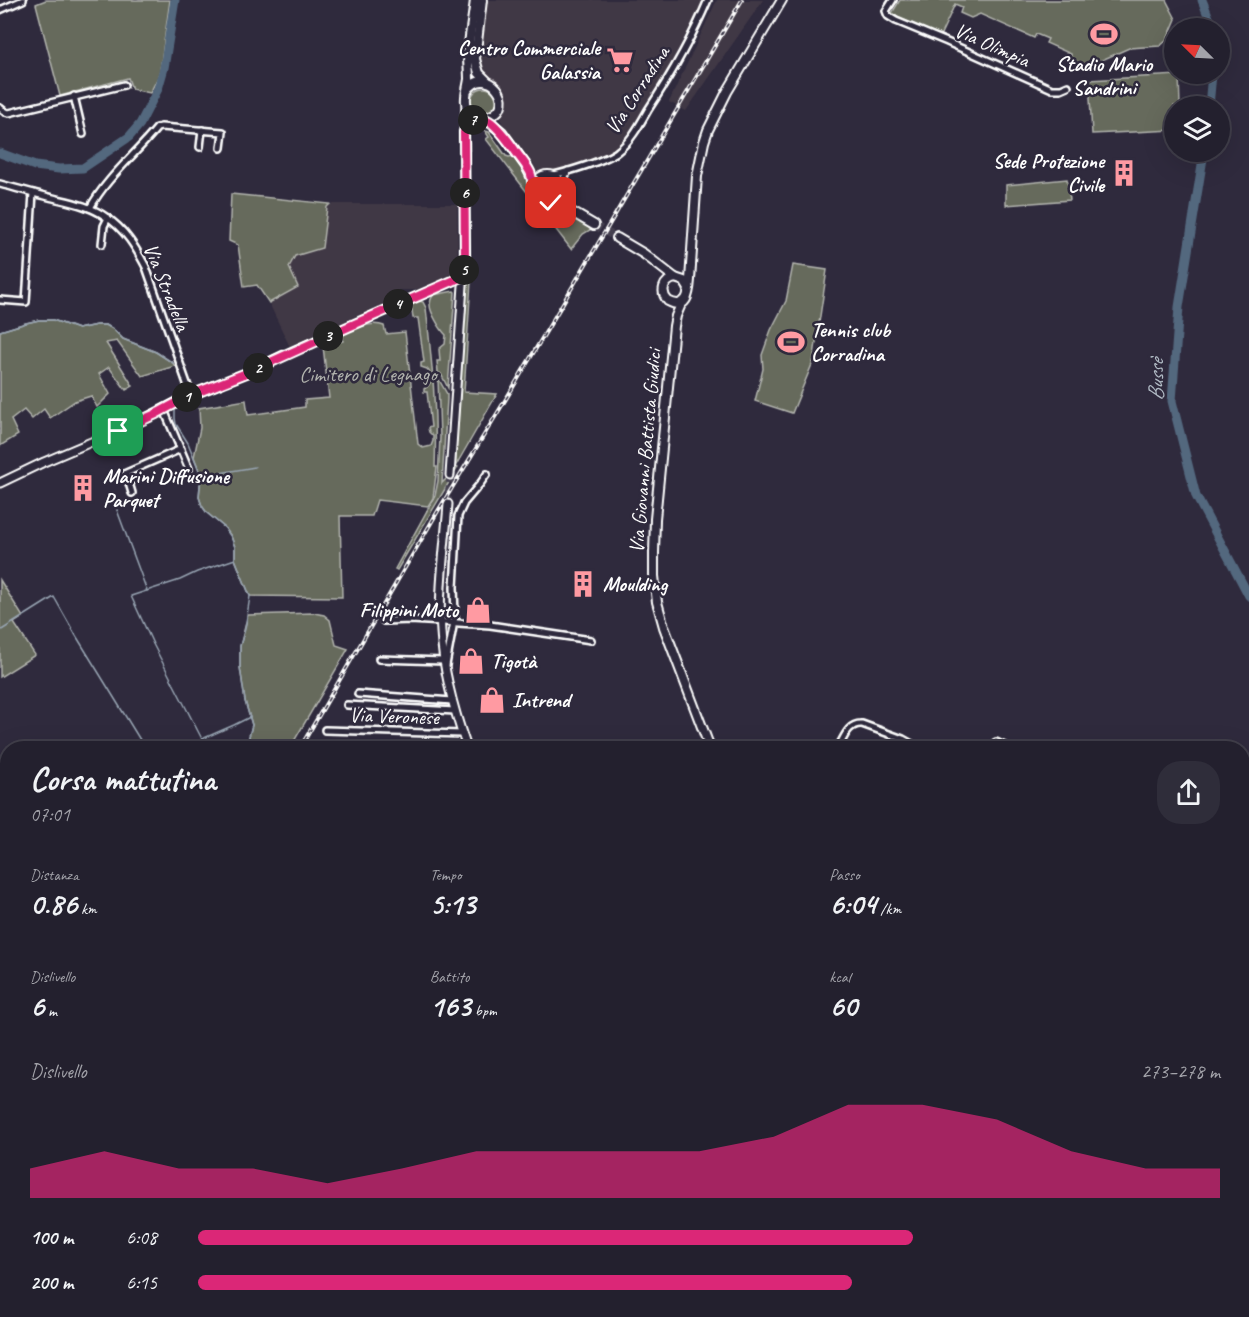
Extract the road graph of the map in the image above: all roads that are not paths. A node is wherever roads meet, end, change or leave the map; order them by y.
1 (23, 0) edge
2 (475, 0) edge
3 (482, 0) edge
4 (708, 0) edge
5 (782, 0) edge
6 (893, 0) edge
7 (0, 10) edge
8 (488, 82) junction
9 (123, 85) dead end
10 (1068, 86) dead end
11 (467, 91) junction
12 (74, 96) junction
13 (466, 105) junction
14 (0, 108) edge
15 (498, 110) junction
16 (482, 118) junction
17 (202, 130) junction
18 (464, 132) junction
19 (502, 132) junction
20 (83, 134) dead end
21 (200, 147) dead end
22 (221, 148) dead end
23 (526, 166) junction
24 (568, 171) junction
25 (546, 176) junction
26 (0, 184) edge
27 (561, 190) junction
28 (534, 191) junction
29 (33, 193) junction
30 (551, 203) junction
31 (90, 208) junction
32 (571, 211) junction
33 (108, 218) junction
34 (594, 225) tunnel mouth
35 (617, 238) tunnel mouth
36 (102, 244) dead end
37 (657, 265) junction
38 (690, 265) junction
39 (464, 276) junction
40 (677, 278) junction
41 (665, 285) junction
42 (689, 289) junction
43 (0, 300) edge
44 (668, 301) junction
45 (682, 302) junction
46 (674, 327) junction
47 (191, 395) junction
48 (164, 410) junction
49 (181, 449) junction
50 (189, 469) dead end
51 (487, 474) dead end
52 (450, 475) tunnel mouth
53 (0, 483) edge
54 (132, 493) dead end
55 (448, 504) tunnel mouth
56 (384, 621) dead end
57 (440, 621) junction
58 (454, 623) junction
59 (591, 640) dead end
60 (379, 659) dead end
61 (444, 661) junction
62 (446, 670) junction
63 (358, 694) dead end
64 (452, 701) junction
65 (347, 705) dead end
66 (455, 711) junction
67 (325, 730) dead end
68 (462, 734) junction
69 (464, 741) edge
70 (707, 741) edge
71 (842, 741) edge
72 (907, 741) edge

1 - 7 street
2 - 11 main road
3 - 8 main road
4 - 24 street, Via Corradina
5 - 38 main road, Via Giovanni Battista Giudici
6 - 10 street, Via Olimpia
8 - 11 main road
8 - 15 main road
9 - 12 street
11 - 13 main road
12 - 14 street
12 - 20 street
13 - 16 main road
13 - 18 street
15 - 16 main road
15 - 19 main road
16 - 18 street
16 - 19 main road
17 - 21 street
17 - 22 street
17 - 31 street
18 - 39 street
19 - 23 main road
23 - 25 main road
23 - 28 main road
24 - 25 street, Via Corradina
24 - 27 street
25 - 27 main road
25 - 28 main road
26 - 29 street, Via Stradella
27 - 30 main road
27 - 32 main road
28 - 30 main road
29 - 31 street, Via Stradella
29 - 43 street
30 - 32 main road
31 - 33 street, Via Stradella
32 - 34 main road
33 - 36 street
33 - 47 street, Via Stradella
35 - 37 main road
37 - 40 main road
37 - 41 main road, Via Giovanni Battista Giudici
38 - 40 main road
38 - 42 main road, Via Giovanni Battista Giudici
39 - 47 street
39 - 52 street
40 - 41 main road
40 - 42 main road
41 - 44 main road, Via Giovanni Battista Giudici
42 - 45 main road, Via Giovanni Battista Giudici
44 - 45 main road
44 - 46 main road, Via Giovanni Battista Giudici
45 - 46 main road, Via Giovanni Battista Giudici
46 - 70 main road, Via Giovanni Battista Giudici
47 - 48 street
48 - 49 street
48 - 53 street
49 - 50 street
49 - 54 street
51 - 58 street
55 - 57 street
56 - 57 street
57 - 58 street
57 - 61 street
58 - 59 street
58 - 62 street
60 - 61 street
61 - 62 street
62 - 64 street
63 - 64 street
64 - 66 street
65 - 66 street
66 - 68 street
67 - 68 street, Via Veronese
68 - 69 street
71 - 72 street

